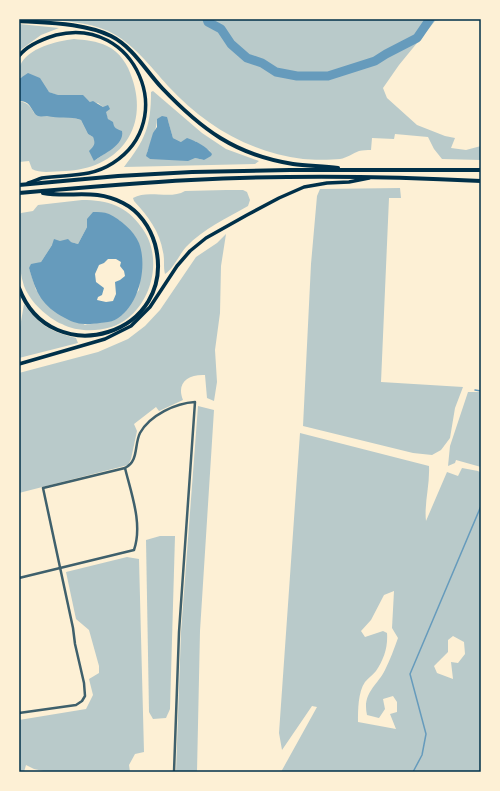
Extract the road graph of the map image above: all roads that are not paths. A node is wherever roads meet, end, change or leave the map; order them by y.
1 (19, 20) edge
2 (19, 56) edge
3 (356, 170) junction
4 (481, 170) edge
5 (375, 177) junction
6 (481, 181) edge
7 (25, 184) junction
8 (19, 185) edge
9 (35, 192) junction
10 (19, 193) edge
11 (19, 288) edge
12 (19, 364) edge
13 (125, 468) junction
14 (60, 568) junction
15 (19, 578) edge
16 (19, 714) edge
17 (174, 772) edge

1 - 3 highway
2 - 7 main road
3 - 4 highway
3 - 7 highway
5 - 6 highway
5 - 9 highway
5 - 12 main road
7 - 8 highway
9 - 10 highway
9 - 11 highway
13 - 14 street
13 - 14 street
13 - 17 street
14 - 15 street
14 - 16 street

